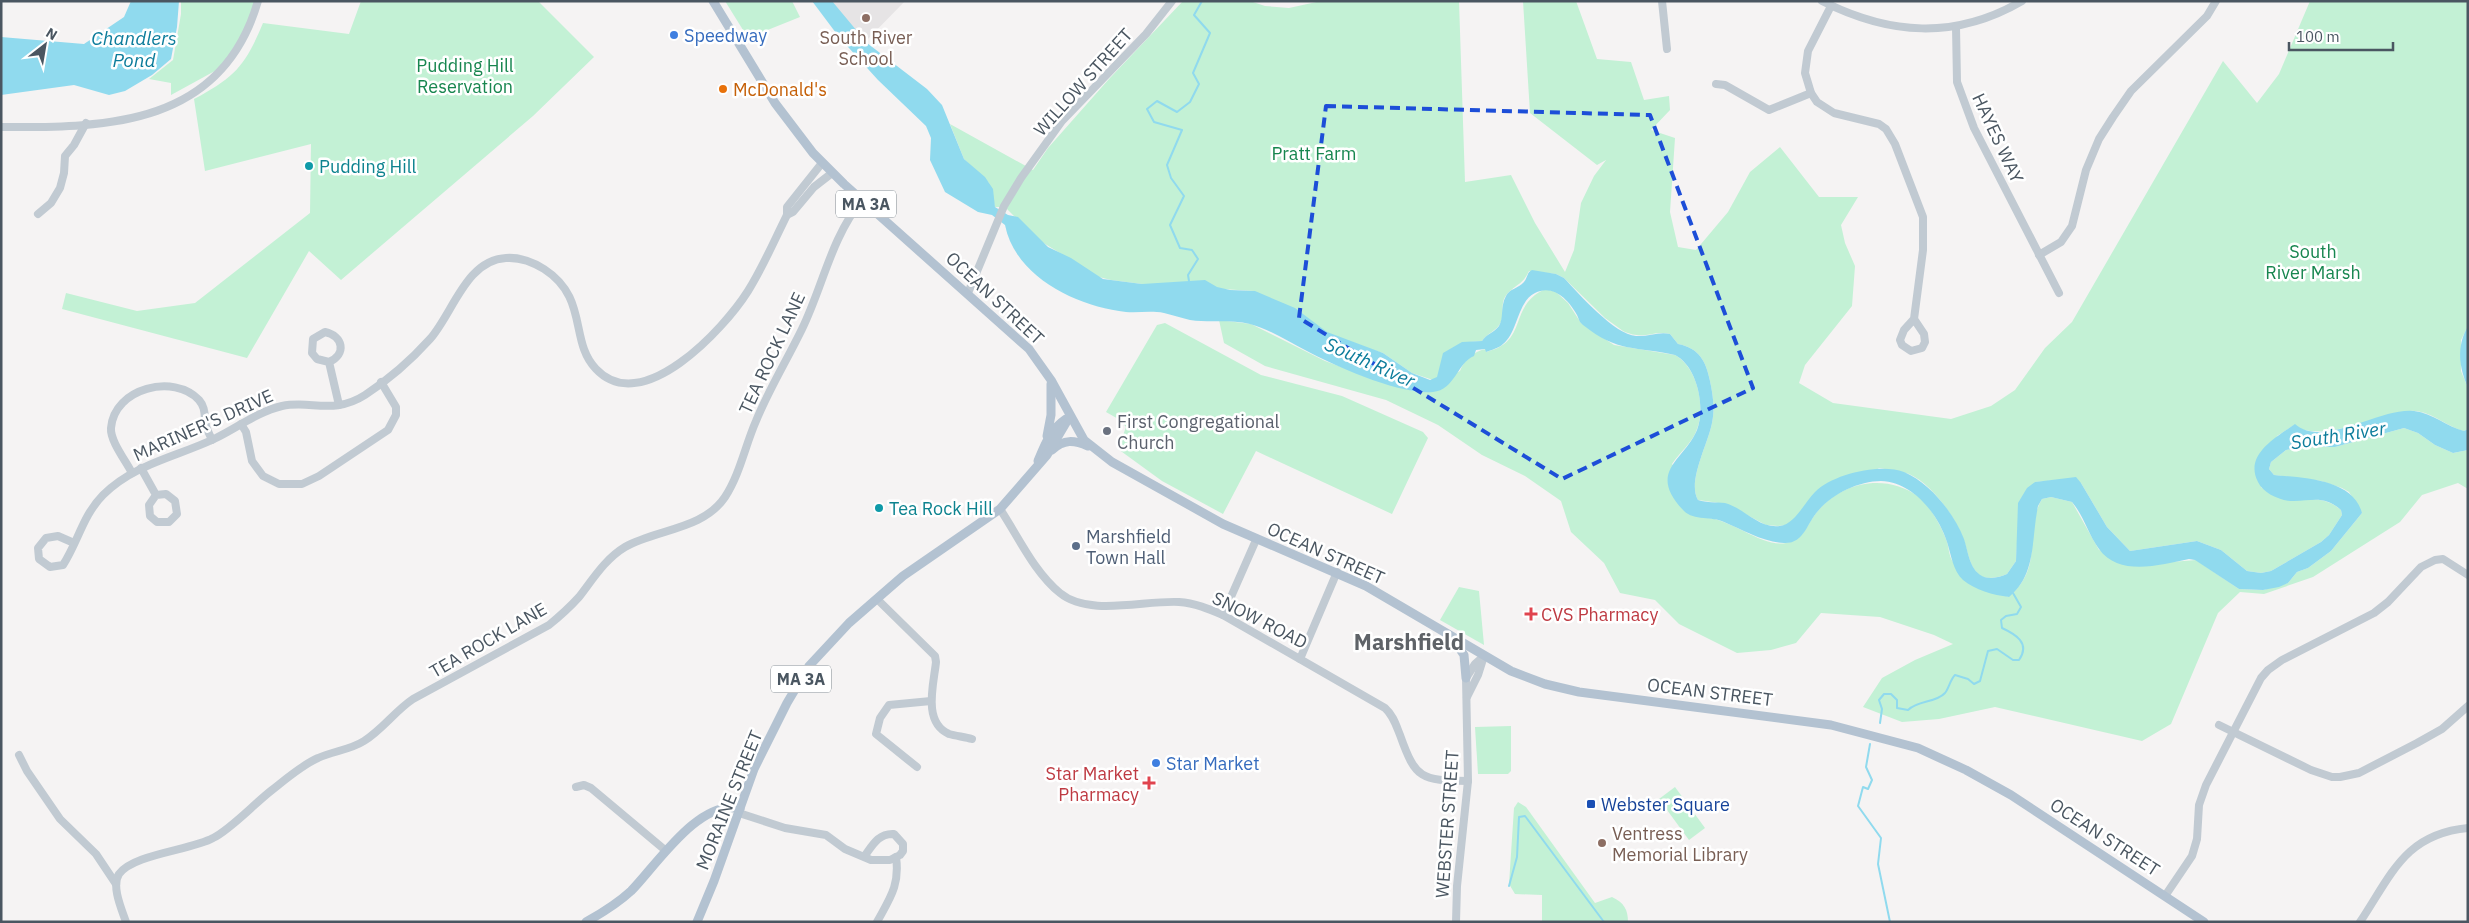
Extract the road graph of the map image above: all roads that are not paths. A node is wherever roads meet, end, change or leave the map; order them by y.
1 (258, 1) edge
2 (713, 1) edge
3 (1172, 1) edge
4 (1662, 1) edge
5 (1822, 1) edge
6 (2022, 1) edge
7 (2216, 1) edge
8 (1831, 6) junction
9 (1956, 27) junction
10 (1667, 49) dead end
11 (1716, 84) dead end
12 (1811, 93) junction
13 (86, 123) junction
14 (1, 127) edge
15 (822, 163) junction
16 (832, 173) junction
17 (862, 200) junction
18 (38, 214) dead end
19 (787, 215) junction
20 (2039, 255) junction
21 (968, 293) junction
22 (2059, 293) dead end
23 (1914, 319) dead end
24 (329, 362) junction
25 (1051, 380) junction
26 (381, 382) junction
27 (339, 405) junction
28 (1070, 416) junction
29 (241, 424) junction
30 (1047, 439) junction
31 (212, 440) junction
32 (1046, 455) junction
33 (1103, 456) junction
34 (141, 468) junction
35 (1034, 470) junction
36 (132, 473) junction
37 (156, 496) dead end
38 (1000, 509) junction
39 (1256, 540) junction
40 (74, 543) junction
41 (1337, 572) junction
42 (2468, 575) edge
43 (877, 599) junction
44 (1223, 615) junction
45 (1452, 638) junction
46 (1484, 656) junction
47 (1300, 659) junction
48 (1466, 678) junction
49 (1467, 697) junction
50 (931, 701) junction
51 (2468, 706) edge
52 (2219, 725) dead end
53 (2234, 732) junction
54 (972, 739) dead end
55 (19, 755) dead end
56 (917, 767) dead end
57 (1468, 781) junction
58 (576, 787) dead end
59 (740, 811) junction
60 (2468, 828) edge
61 (665, 850) junction
62 (864, 857) junction
63 (896, 857) junction
64 (116, 884) junction
65 (2165, 896) junction
66 (126, 922) edge
67 (586, 922) edge
68 (697, 922) edge
69 (877, 922) edge
70 (1456, 922) edge
71 (2204, 922) edge
72 (2360, 922) edge

1 - 13 street
2 - 15 main road, OCEAN STREET / MA 3A
3 - 21 street, WILLOW STREET
4 - 10 street
5 - 8 street
6 - 9 street
7 - 20 street
8 - 9 street
8 - 12 street
9 - 20 street, HAYES WAY
11 - 12 street
12 - 23 street
13 - 14 street
13 - 18 street
15 - 16 main road, OCEAN STREET / MA 3A
15 - 19 street, MARINER'S DRIVE
16 - 17 main road, OCEAN STREET / MA 3A
16 - 19 street
17 - 21 main road, OCEAN STREET / MA 3A
17 - 64 street, TEA ROCK LANE
19 - 26 street, MARINER'S DRIVE
20 - 22 street, HAYES WAY
21 - 25 main road, OCEAN STREET / MA 3A
24 - 24 street
24 - 27 street
25 - 28 main road, OCEAN STREET / MA 3A
25 - 30 main road, MA 3A
26 - 27 street, MARINER'S DRIVE
26 - 29 street
27 - 29 street, MARINER'S DRIVE
28 - 30 main road, MORAINE STREET / MA 3A
28 - 32 main road, MORAINE STREET / MA 3A
28 - 33 main road, OCEAN STREET
29 - 31 street, MARINER'S DRIVE
30 - 35 main road, MORAINE STREET / MA 3A
31 - 34 street, MARINER'S DRIVE
31 - 36 street
32 - 33 main road
32 - 35 main road, MORAINE STREET / MA 3A
33 - 39 main road, OCEAN STREET
34 - 36 street, MARINER'S DRIVE
34 - 37 street
35 - 38 main road, MORAINE STREET / MA 3A
36 - 40 street, MARINER'S DRIVE
38 - 43 main road, MORAINE STREET / MA 3A
38 - 44 street, SNOW ROAD
39 - 41 main road, OCEAN STREET
39 - 44 street
40 - 40 street, MARINER'S DRIVE
41 - 45 main road, OCEAN STREET
41 - 47 street
42 - 53 street
43 - 50 street
43 - 59 main road, MORAINE STREET / MA 3A
44 - 47 street, SNOW ROAD
45 - 46 main road, OCEAN STREET
45 - 48 main road
46 - 48 street
46 - 49 street, WEBSTER STREET
46 - 65 main road, OCEAN STREET
47 - 57 street, SNOW ROAD
48 - 49 street, WEBSTER STREET
49 - 57 street, WEBSTER STREET
50 - 54 street
50 - 56 street
51 - 53 street
52 - 53 street
53 - 65 street
55 - 64 street
57 - 70 street, WEBSTER STREET
58 - 61 street
59 - 61 main road
59 - 62 street
59 - 68 main road, MORAINE STREET / MA 3A
60 - 72 street
61 - 67 main road
62 - 63 street
62 - 63 street
63 - 69 street
64 - 66 street
65 - 71 main road, OCEAN STREET

